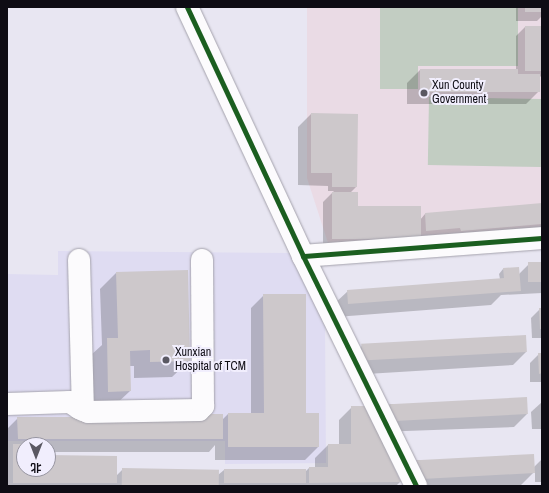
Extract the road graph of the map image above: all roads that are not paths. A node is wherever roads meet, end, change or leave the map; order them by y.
1 (187, 7) edge
2 (542, 238) edge
3 (303, 256) junction
4 (79, 260) dead end
5 (202, 260) dead end
6 (7, 404) edge
7 (83, 410) junction
8 (416, 486) edge

1 - 3 street
2 - 3 street
3 - 8 street
4 - 7 street
5 - 7 street
6 - 7 street

